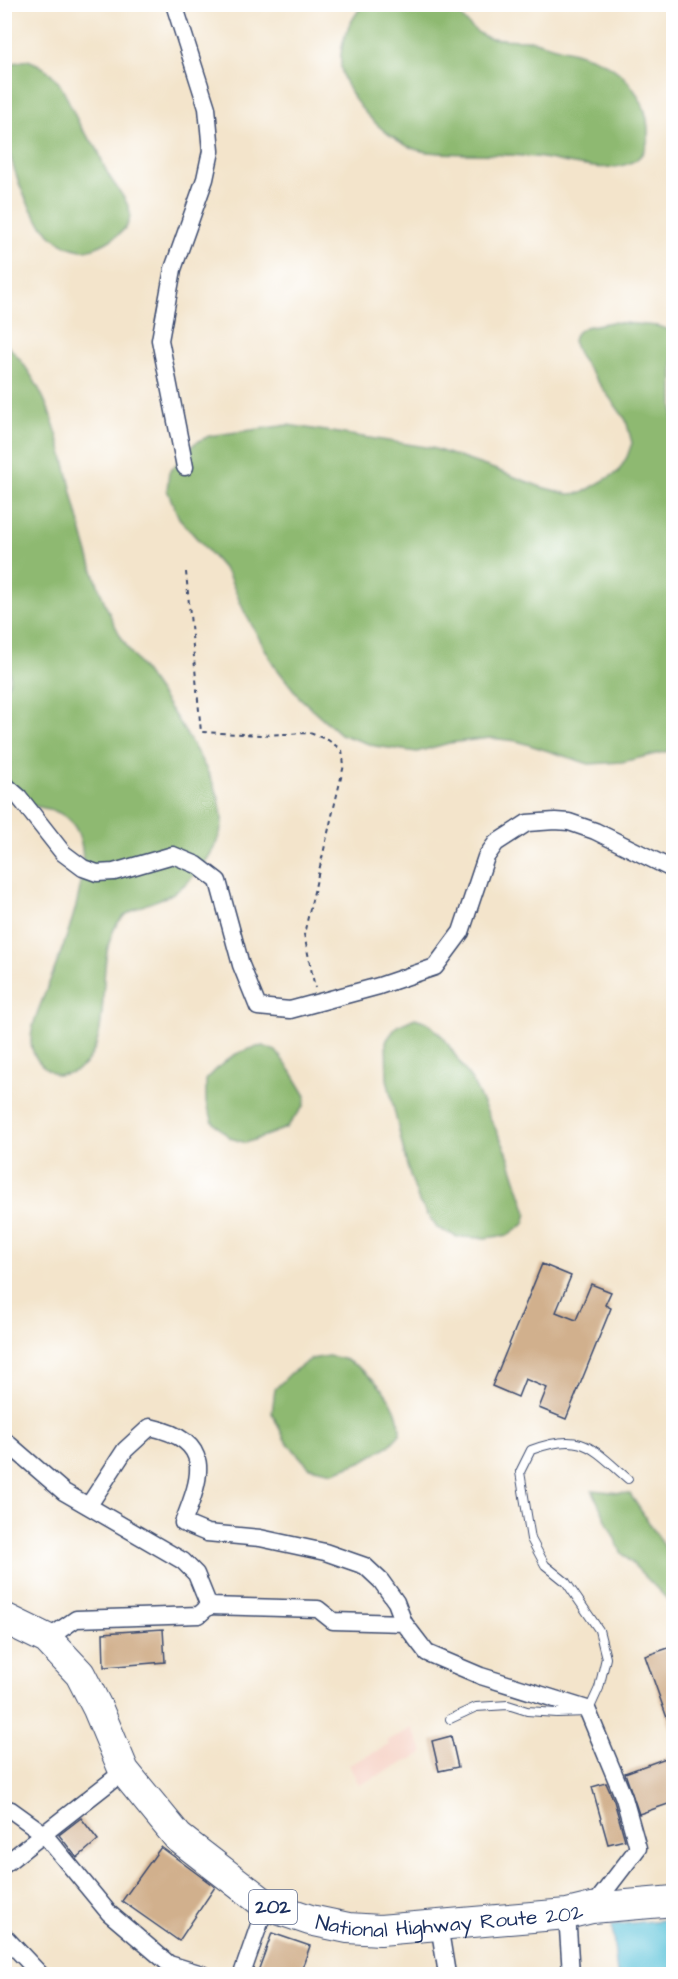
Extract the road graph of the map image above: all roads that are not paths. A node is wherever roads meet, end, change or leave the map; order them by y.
1 (174, 4) edge
2 (185, 467) dead end
3 (4, 784) edge
4 (674, 870) edge
5 (4, 1440) edge
6 (628, 1479) dead end
7 (89, 1505) junction
8 (209, 1606) junction
9 (4, 1618) edge
10 (404, 1623) junction
11 (47, 1639) junction
12 (588, 1712) junction
13 (450, 1719) dead end
14 (124, 1771) junction
15 (4, 1808) edge
16 (43, 1833) junction
17 (4, 1865) edge
18 (674, 1901) edge
19 (266, 1905) junction
20 (580, 1911) junction
21 (439, 1925) junction
22 (4, 1936) edge
23 (40, 1974) edge
24 (202, 1974) edge
25 (242, 1974) edge
26 (447, 1974) edge
27 (571, 1974) edge

1 - 2 street
3 - 4 street
5 - 7 street
6 - 12 lane
7 - 8 street
7 - 10 street
8 - 10 street
8 - 11 street
9 - 11 highway, National Highway Route 202 / 202
10 - 12 street
11 - 14 highway, National Highway Route 202 / 202
12 - 13 lane
12 - 20 street
14 - 16 street
14 - 19 highway, National Highway Route 202 / 202
15 - 16 street
16 - 17 street
16 - 24 street
18 - 20 highway, National Highway Route 202 / 202
19 - 21 highway, National Highway Route 202 / 202
19 - 25 street
20 - 21 highway, National Highway Route 202 / 202
20 - 27 street
21 - 26 street
22 - 23 street

